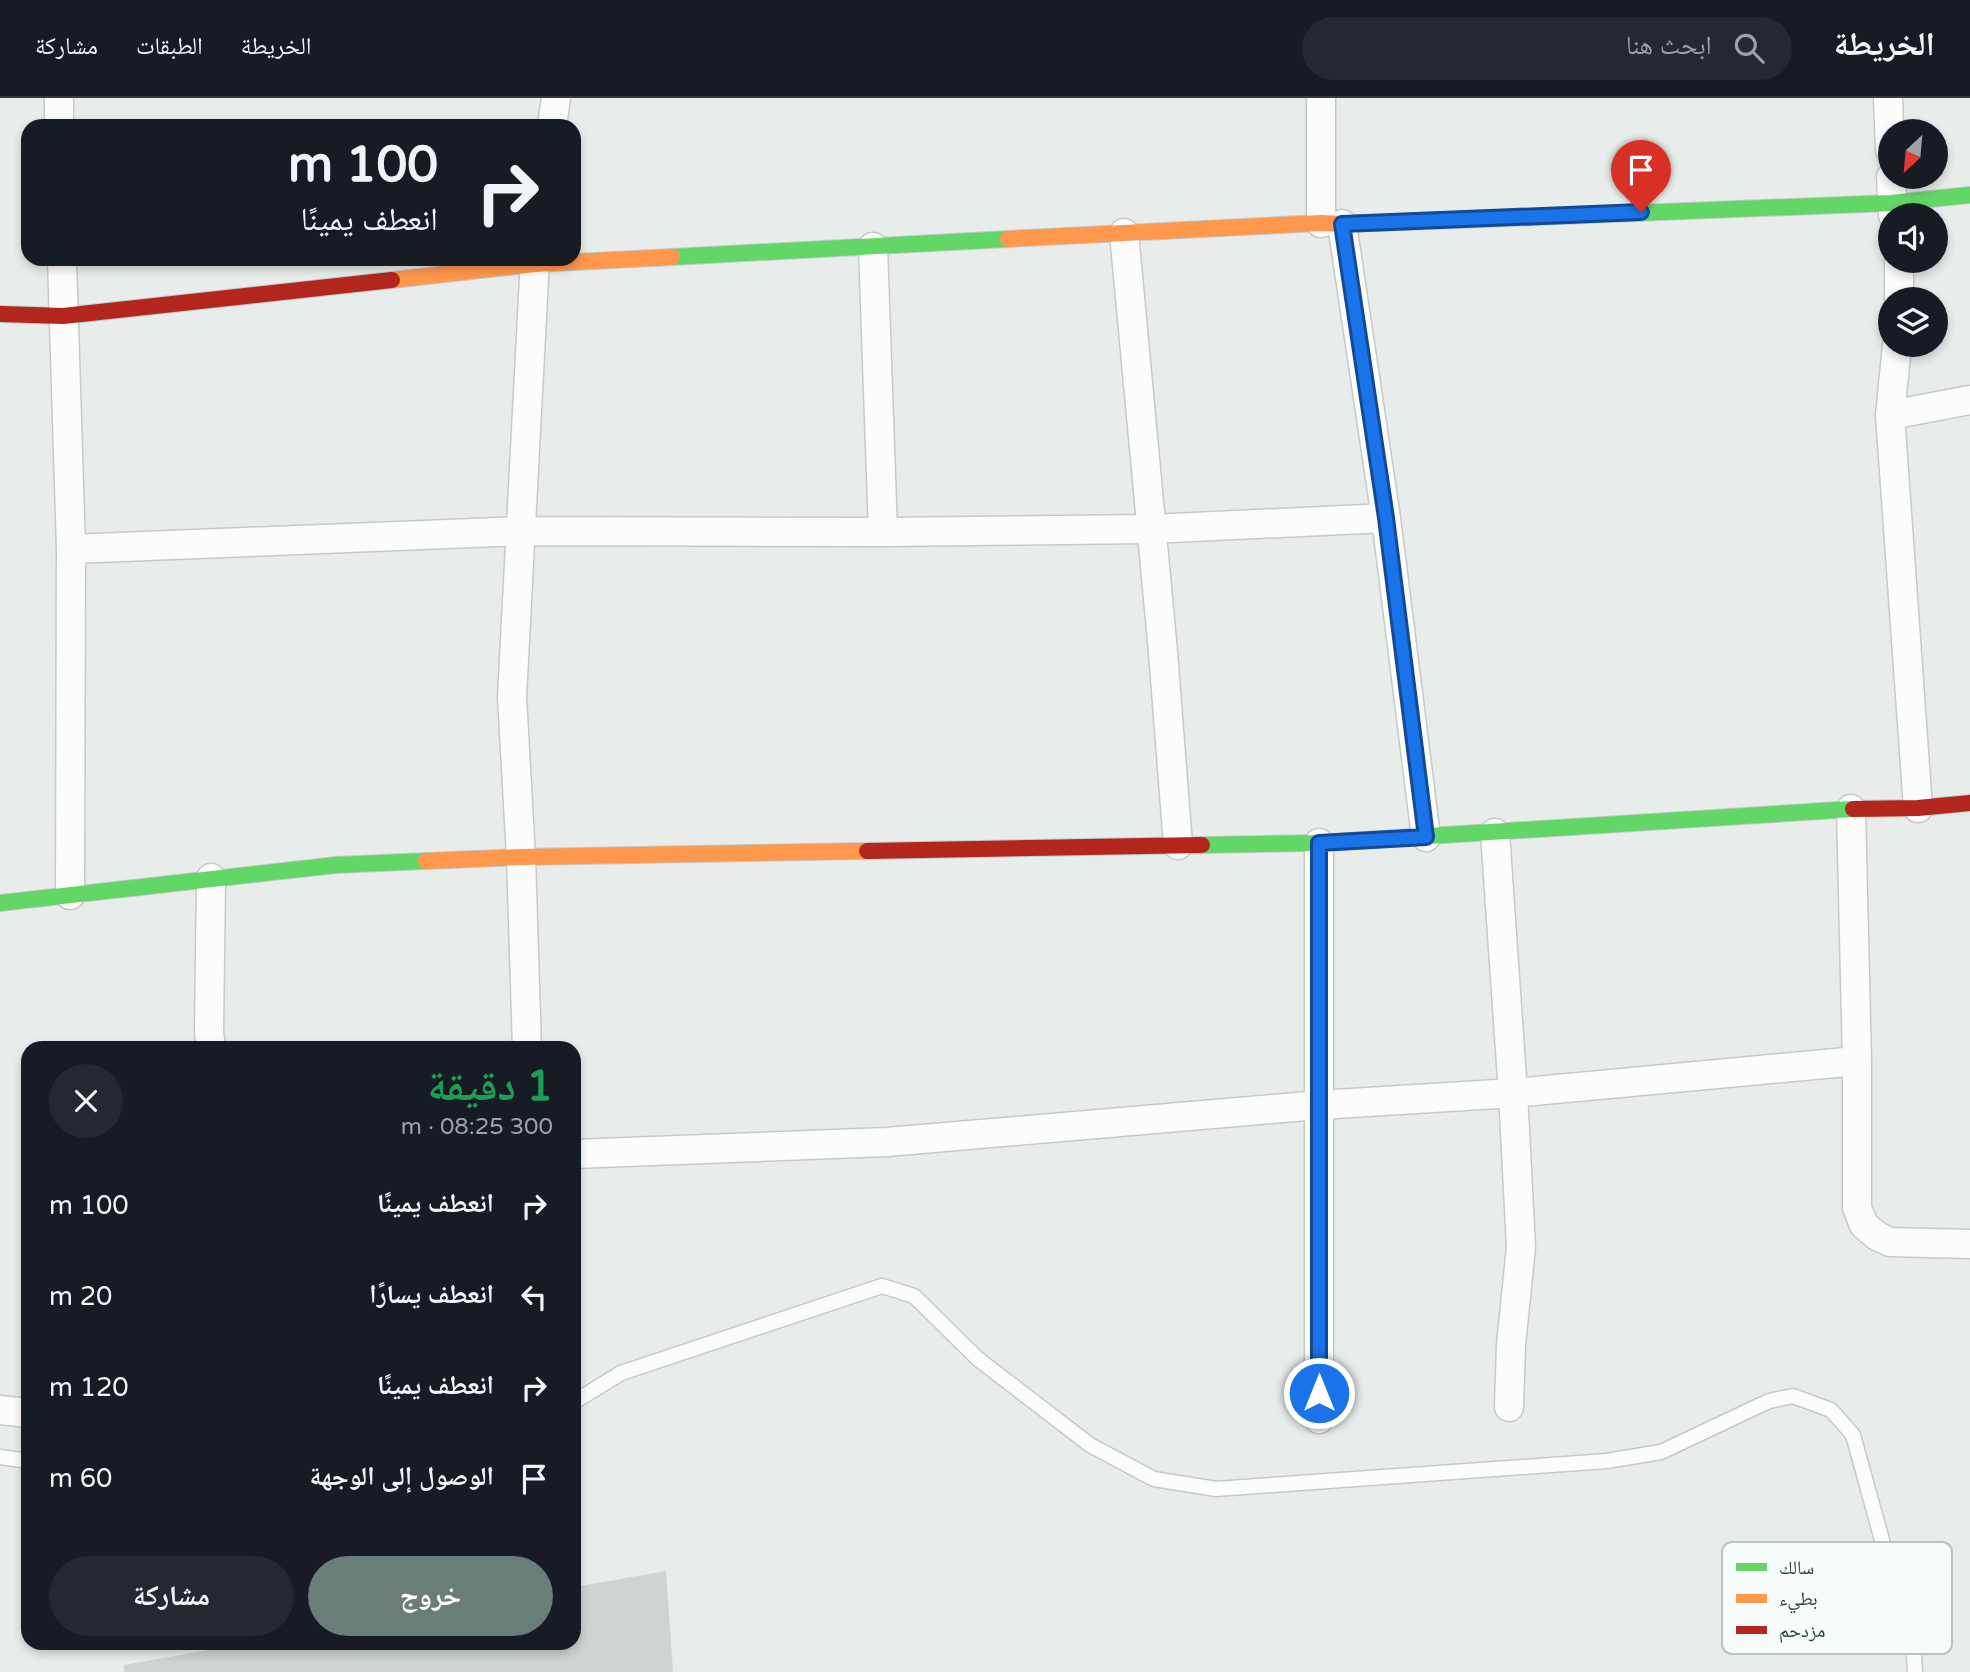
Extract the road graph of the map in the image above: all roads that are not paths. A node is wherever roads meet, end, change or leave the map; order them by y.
1 (59, 98) edge
2 (556, 98) edge
3 (1321, 98) edge
4 (1888, 98) edge
5 (59, 119) edge
6 (553, 119) edge
7 (1889, 119) edge
8 (1970, 195) edge
9 (1892, 198) edge
10 (1332, 223) junction
11 (1124, 233) junction
12 (873, 247) junction
13 (581, 260) edge
14 (62, 266) edge
15 (500, 266) edge
16 (535, 266) edge
17 (0, 314) edge
18 (63, 316) junction
19 (1896, 357) edge
20 (1970, 400) edge
21 (1890, 415) junction
22 (1386, 518) junction
23 (1151, 529) junction
24 (522, 531) junction
25 (883, 532) junction
26 (71, 550) junction
27 (1970, 803) edge
28 (1851, 808) junction
29 (1918, 808) junction
30 (1495, 833) junction
31 (1426, 837) junction
32 (1319, 843) junction
33 (1178, 845) junction
34 (521, 857) junction
35 (211, 878) junction
36 (70, 895) junction
37 (0, 903) edge
38 (210, 1041) edge
39 (527, 1041) edge
40 (1857, 1061) junction
41 (1513, 1093) junction
42 (1319, 1105) junction
43 (581, 1154) edge
44 (1970, 1244) edge
45 (581, 1398) edge
46 (1509, 1407) dead end
47 (0, 1410) edge
48 (21, 1412) edge
49 (1319, 1419) dead end
50 (0, 1457) edge
51 (21, 1460) edge
52 (1883, 1542) edge
53 (1913, 1654) edge
54 (1915, 1672) edge

1 - 5 street
2 - 6 street
3 - 10 street
4 - 7 street
8 - 9 street
9 - 10 street
10 - 11 street
10 - 22 street
11 - 12 street
11 - 23 street
12 - 13 street
12 - 25 street
14 - 18 street
15 - 18 street
16 - 24 street
17 - 18 street
18 - 26 street
19 - 21 street
20 - 21 street
21 - 29 street
22 - 23 street
22 - 31 street
23 - 25 street
23 - 33 street
24 - 25 street
24 - 26 street
24 - 34 street
26 - 36 street
27 - 29 street
28 - 29 street
28 - 30 street
28 - 40 street
30 - 31 street
30 - 41 street
31 - 32 street
32 - 33 street
32 - 42 street
33 - 34 street
34 - 35 street
34 - 39 street
35 - 36 street
35 - 38 street
36 - 37 street
40 - 41 street
40 - 44 street
41 - 42 street
41 - 46 street
42 - 43 street
42 - 49 street
45 - 52 lane
47 - 48 street
50 - 51 lane
53 - 54 lane

